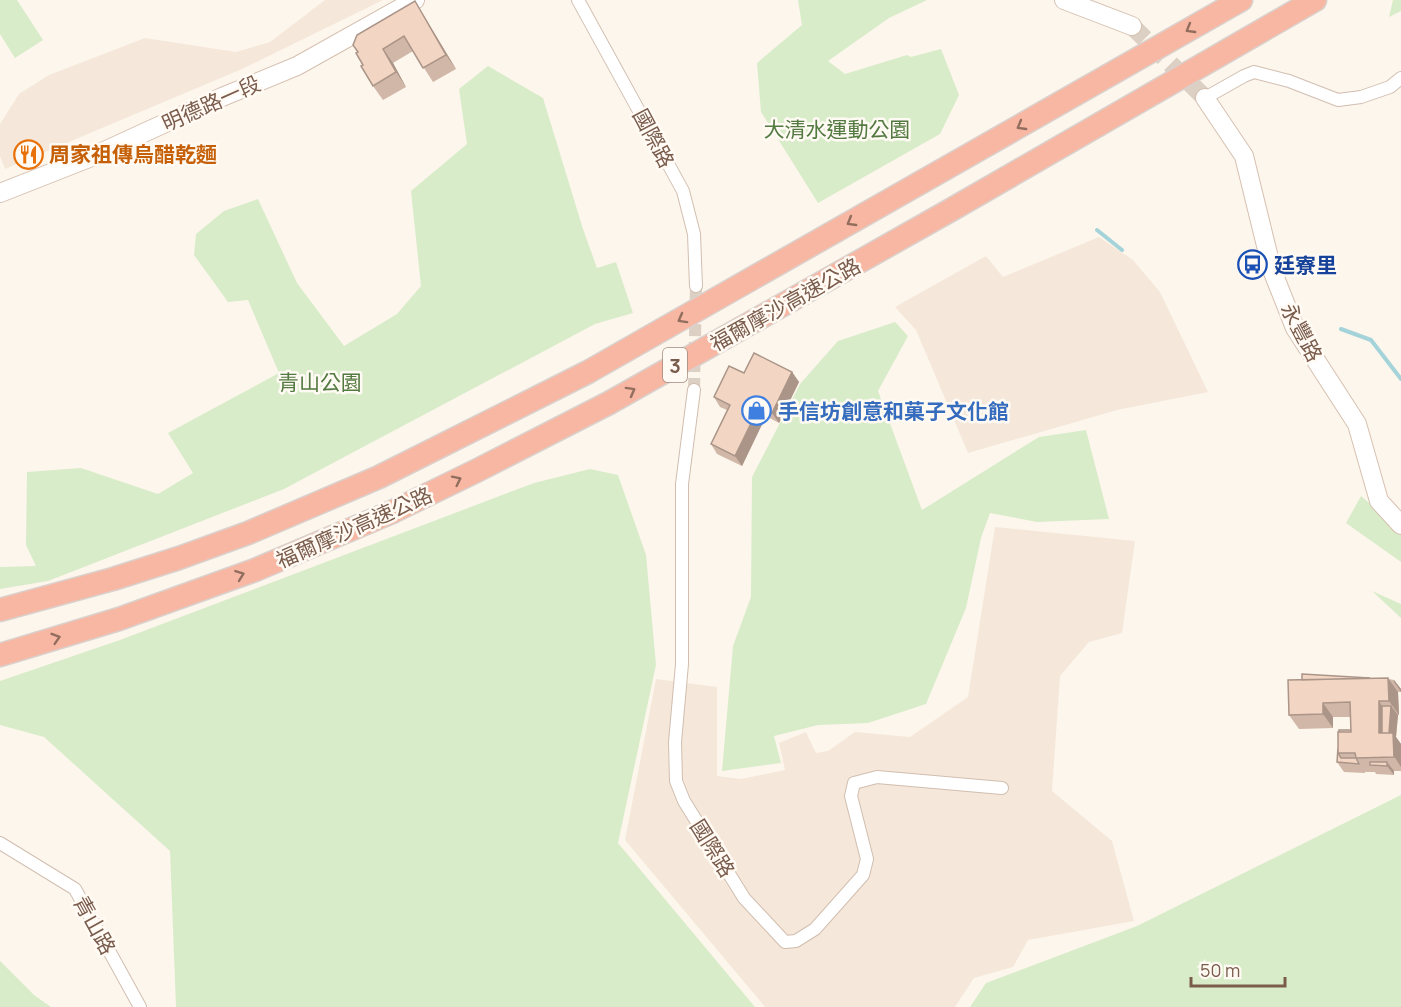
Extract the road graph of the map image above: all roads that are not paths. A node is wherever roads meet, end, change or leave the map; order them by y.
1 (415, 0) edge
2 (578, 0) edge
3 (1064, 0) edge
4 (1241, 0) edge
5 (1315, 0) edge
6 (1132, 26) tunnel mouth
7 (1401, 78) edge
8 (1205, 98) joint
9 (0, 194) edge
10 (696, 286) tunnel mouth
11 (694, 390) tunnel mouth
12 (1401, 525) edge
13 (0, 610) edge
14 (0, 655) edge
15 (1002, 788) dead end
16 (0, 843) edge
17 (140, 1007) edge

1 - 9 street, 明德路一段
2 - 10 street, 國際路
3 - 6 street
4 -> 13 highway, 福爾摩沙高速公路 / 3
14 -> 5 highway, 福爾摩沙高速公路 / 3
7 - 8 street
8 - 12 street, 永豐路
11 - 15 street, 國際路
16 - 17 street, 青山路

